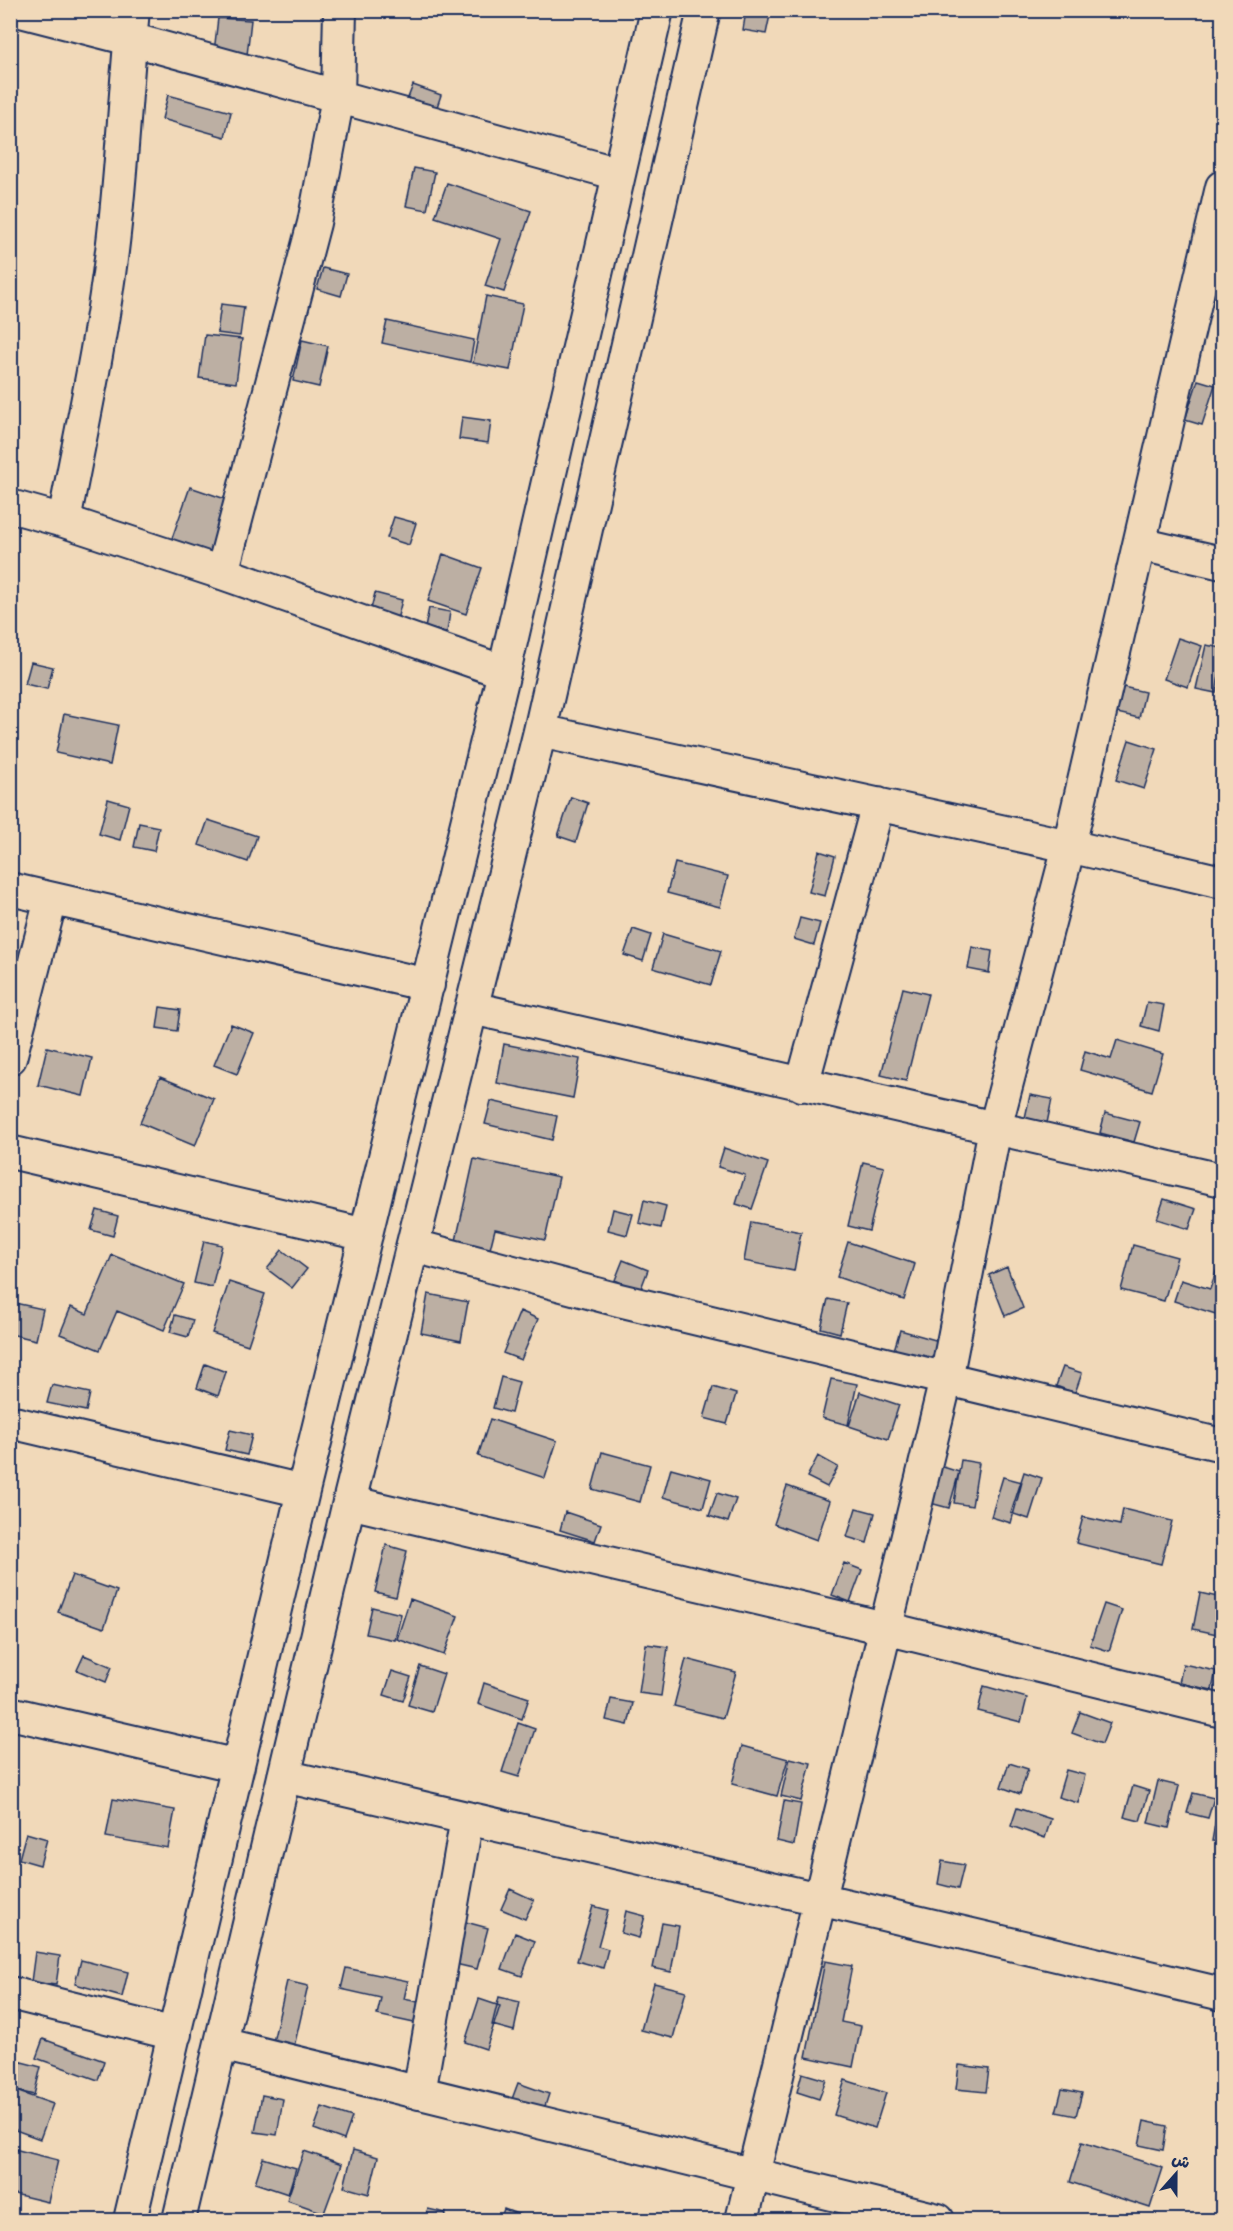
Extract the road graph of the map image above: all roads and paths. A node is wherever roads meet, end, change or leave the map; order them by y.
1 (17, 10) edge
2 (340, 10) edge
3 (657, 10) edge
4 (704, 10) edge
5 (131, 25) edge
6 (338, 97) junction
7 (619, 174) junction
8 (1222, 187) edge
9 (1210, 290) edge
10 (10, 506) edge
11 (64, 521) junction
12 (1140, 544) junction
13 (1222, 563) edge
14 (222, 573) junction
15 (504, 672) junction
16 (540, 731) junction
17 (878, 804) junction
18 (1069, 846) junction
19 (1222, 882) edge
20 (10, 889) edge
21 (51, 899) junction
22 (428, 985) junction
23 (472, 1008) junction
24 (10, 1058) edge
25 (802, 1084) junction
26 (995, 1128) junction
27 (10, 1152) edge
28 (1222, 1180) edge
29 (366, 1235) junction
30 (414, 1246) junction
31 (946, 1379) junction
32 (10, 1422) edge
33 (1222, 1445) edge
34 (303, 1491) junction
35 (349, 1502) junction
36 (885, 1628) junction
37 (1222, 1711) edge
38 (10, 1713) edge
39 (238, 1766) junction
40 (284, 1776) junction
41 (467, 1818) junction
42 (819, 1899) junction
43 (10, 1994) edge
44 (1222, 1994) edge
45 (175, 2034) junction
46 (221, 2044) junction
47 (419, 2093) junction
48 (753, 2174) junction
49 (130, 2220) edge
50 (179, 2220) edge
51 (742, 2220) edge
52 (938, 2220) edge

1 - 5 street
2 - 6 street
3 - 7 street
4 - 16 street
5 - 6 street
5 - 11 street
6 - 7 street
6 - 14 street
7 - 15 street
8 - 9 street
9 - 12 street
10 - 11 street
11 - 14 street
12 - 13 street
12 - 18 street
14 - 15 street
15 - 22 street
16 - 17 street
16 - 23 street
17 - 18 street
17 - 25 street
18 - 19 street
18 - 26 street
20 - 21 street
21 - 22 street
21 - 24 street
22 - 29 street
23 - 25 street
23 - 30 street
25 - 26 street
26 - 28 street
26 - 31 street
27 - 29 street
29 - 34 street
30 - 31 street
30 - 35 street
31 - 33 street
31 - 36 street
32 - 34 street
34 - 39 street
35 - 36 street
35 - 40 street
36 - 37 street
36 - 42 street
38 - 39 street
39 - 45 street
40 - 41 street
40 - 46 street
41 - 42 street
41 - 47 street
42 - 44 street
42 - 48 street
43 - 45 street
45 - 49 street
46 - 47 street
46 - 50 street
47 - 48 street
48 - 51 street
48 - 52 street

